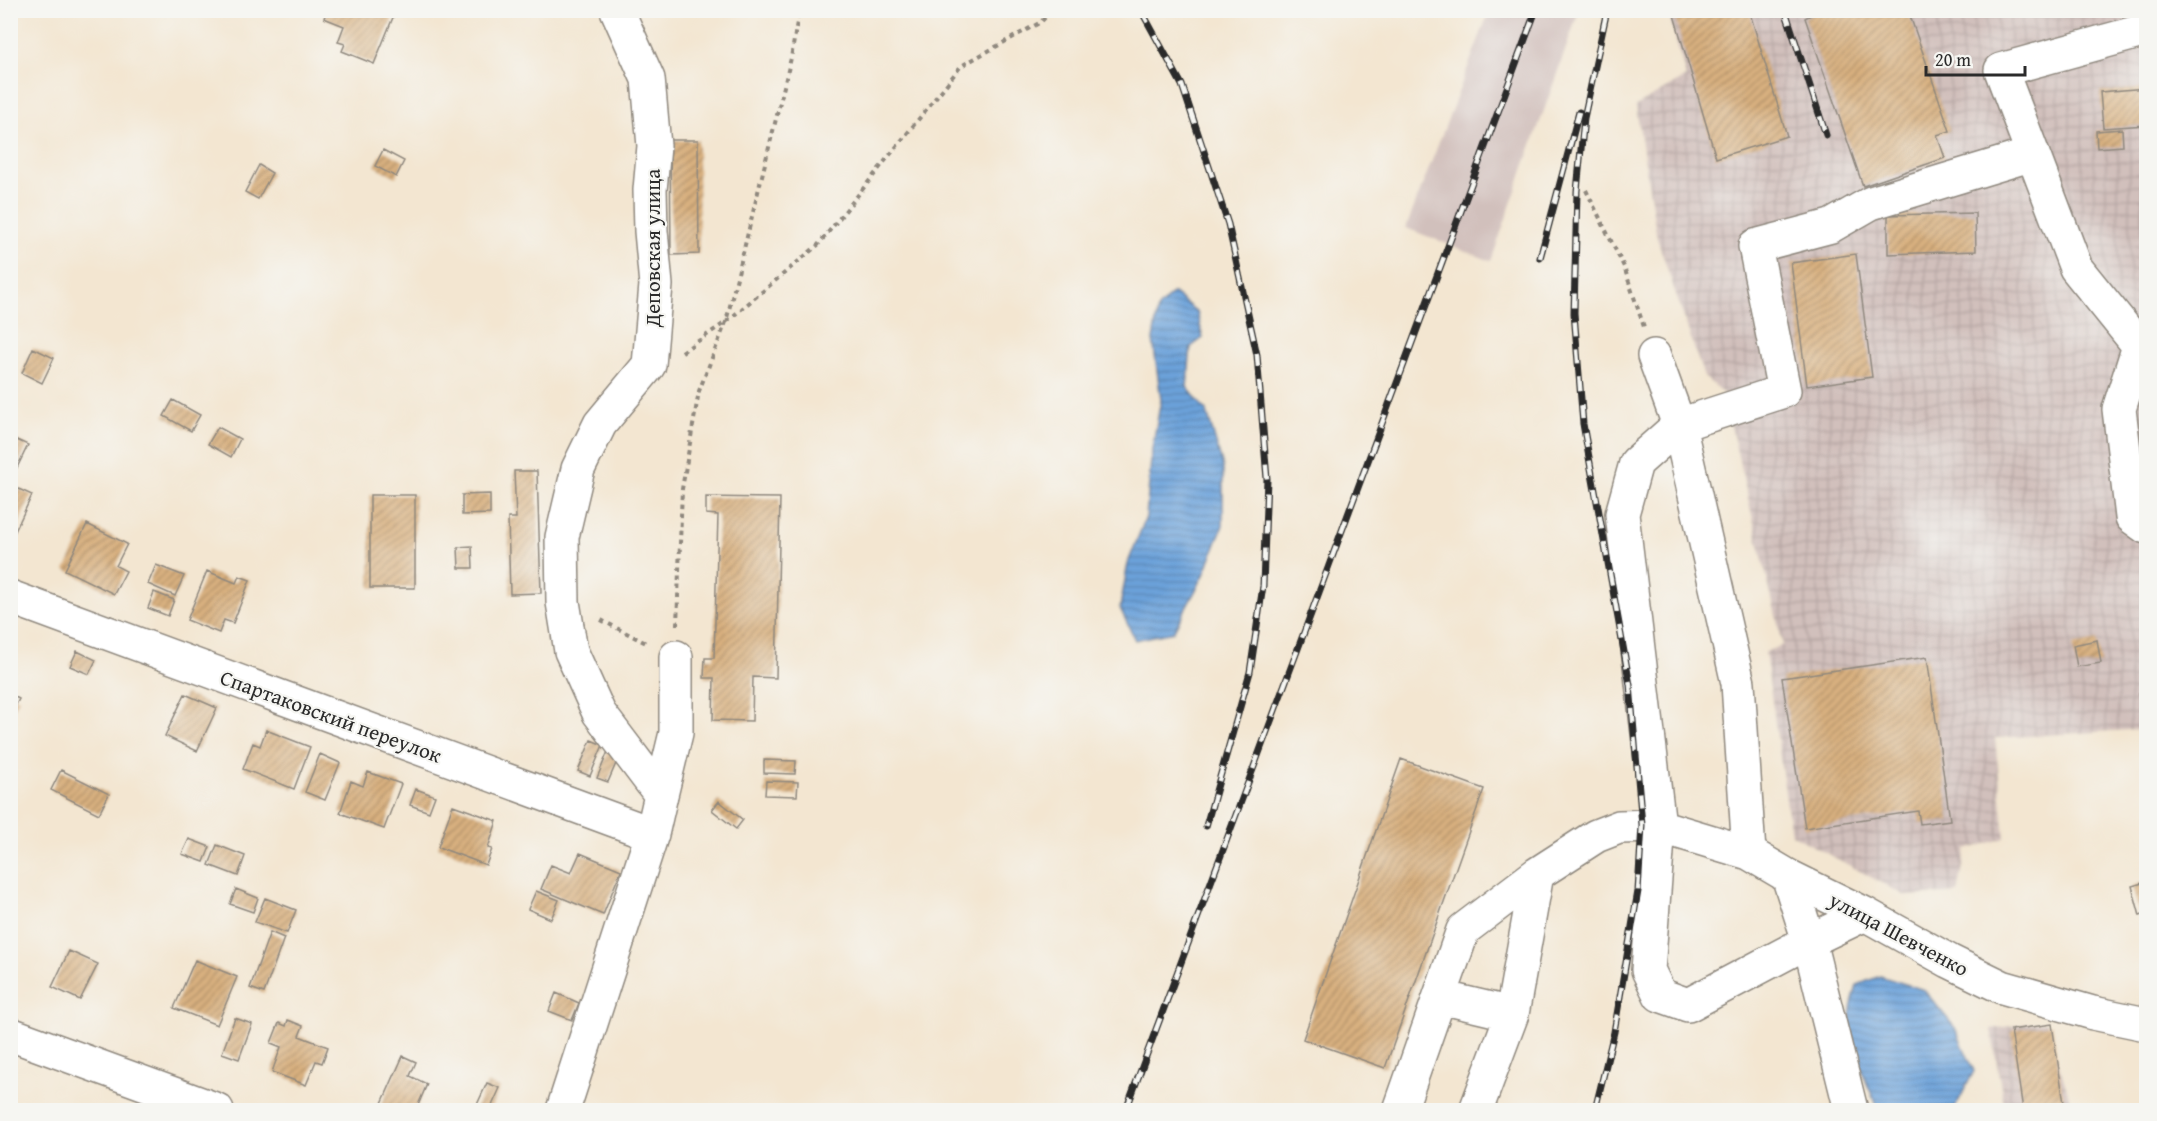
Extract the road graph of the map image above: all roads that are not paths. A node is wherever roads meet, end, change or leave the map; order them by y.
1 (617, 10) edge
2 (2146, 30) edge
3 (2033, 154) junction
4 (2143, 346) edge
5 (1654, 356) road end
6 (1679, 425) junction
7 (2146, 528) edge
8 (10, 597) edge
9 (676, 657) road end
10 (661, 795) junction
11 (1659, 826) junction
12 (652, 834) junction
13 (1749, 853) junction
14 (1537, 874) junction
15 (1788, 876) junction
16 (1865, 914) junction
17 (1809, 941) junction
18 (1440, 997) junction
19 (1512, 1014) junction
20 (2146, 1024) edge
21 (10, 1034) edge
22 (217, 1110) edge
23 (563, 1110) edge
24 (1400, 1110) edge
25 (1476, 1110) edge
26 (1851, 1110) edge

1 - 10 street, Деповская улица
2 - 3 street
3 - 4 street
3 - 6 street
4 - 7 street
5 - 6 street
6 - 11 street
6 - 13 street
8 - 12 street, Спартаковский переулок
9 - 10 street
10 - 12 street
11 - 13 street, улица Шевченко
11 - 14 street, улица Шевченко
11 - 17 street
12 - 23 street
13 - 15 street, улица Шевченко
14 - 18 street, улица Шевченко
14 - 19 street
15 - 16 street, улица Шевченко
15 - 17 street
16 - 17 street
16 - 20 street, улица Шевченко
17 - 26 street
18 - 19 street
18 - 24 street, улица Шевченко
19 - 25 street
21 - 22 street

